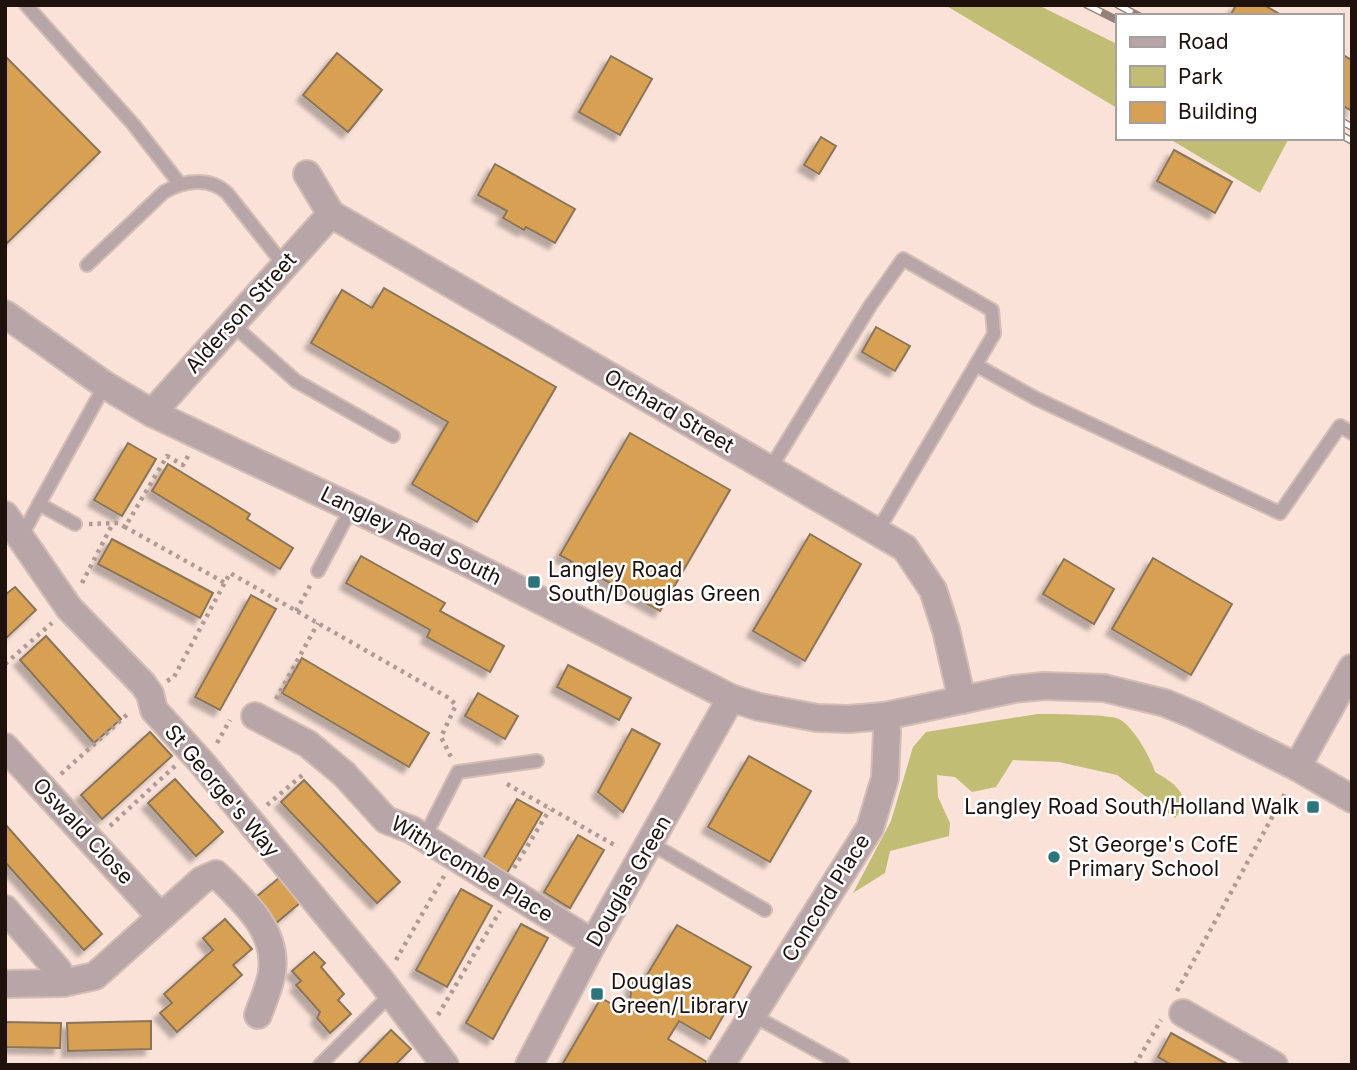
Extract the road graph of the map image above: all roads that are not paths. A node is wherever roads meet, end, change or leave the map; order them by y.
1 (26, 5) edge
2 (307, 174) dead end
3 (180, 184) junction
4 (331, 214) junction
5 (87, 265) dead end
6 (284, 265) junction
7 (5, 314) edge
8 (232, 324) junction
9 (976, 365) junction
10 (105, 385) junction
11 (152, 413) junction
12 (1352, 433) edge
13 (393, 436) dead end
14 (770, 469) junction
15 (39, 504) junction
16 (352, 507) junction
17 (5, 515) edge
18 (75, 524) road end
19 (877, 531) junction
20 (22, 537) junction
21 (318, 571) road end
22 (1352, 668) edge
23 (731, 698) junction
24 (962, 700) junction
25 (885, 716) junction
26 (259, 719) road end
27 (5, 747) edge
28 (537, 761) dead end
29 (1297, 767) junction
30 (1352, 799) edge
31 (424, 838) junction
32 (645, 851) junction
33 (5, 909) edge
34 (765, 910) dead end
35 (160, 916) junction
36 (593, 943) junction
37 (5, 984) edge
38 (63, 984) junction
39 (385, 987) junction
40 (1173, 1008) road end
41 (258, 1015) dead end
42 (752, 1015) junction
43 (320, 1065) edge
44 (445, 1065) edge
45 (529, 1065) edge
46 (721, 1065) edge
47 (843, 1065) edge
48 (1274, 1065) edge

1 - 3 lane
2 - 4 street, Orchard Street
3 - 5 lane
3 - 6 lane
4 - 6 street, Alderson Street
4 - 14 street, Orchard Street
6 - 8 street, Alderson Street
7 - 10 street, Langley Road South
8 - 11 street, Alderson Street
8 - 13 lane
9 - 12 lane
9 - 14 lane
9 - 19 lane
10 - 11 street, Langley Road South
10 - 15 lane
11 - 16 street, Langley Road South
14 - 19 street, Orchard Street
15 - 18 lane
15 - 20 lane
16 - 21 lane
16 - 23 street, Langley Road South
17 - 20 street, St George's Way
19 - 24 street, Orchard Street
20 - 39 street, St George's Way
22 - 29 street
23 - 25 street, Langley Road South
23 - 32 street, Douglas Green
24 - 25 street, Langley Road South
24 - 29 street, Langley Road South
25 - 42 street, Concord Place
26 - 31 street, Withycombe Place
27 - 35 street, Oswald Close
28 - 31 lane
29 - 30 street, Langley Road South
31 - 36 street, Withycombe Place
32 - 34 lane
32 - 36 street, Douglas Green
33 - 38 street
35 - 38 street
35 - 41 street
36 - 45 street, Douglas Green
37 - 38 street
39 - 43 lane
39 - 44 street, St George's Way
40 - 48 street
42 - 46 street, Concord Place
42 - 47 lane

